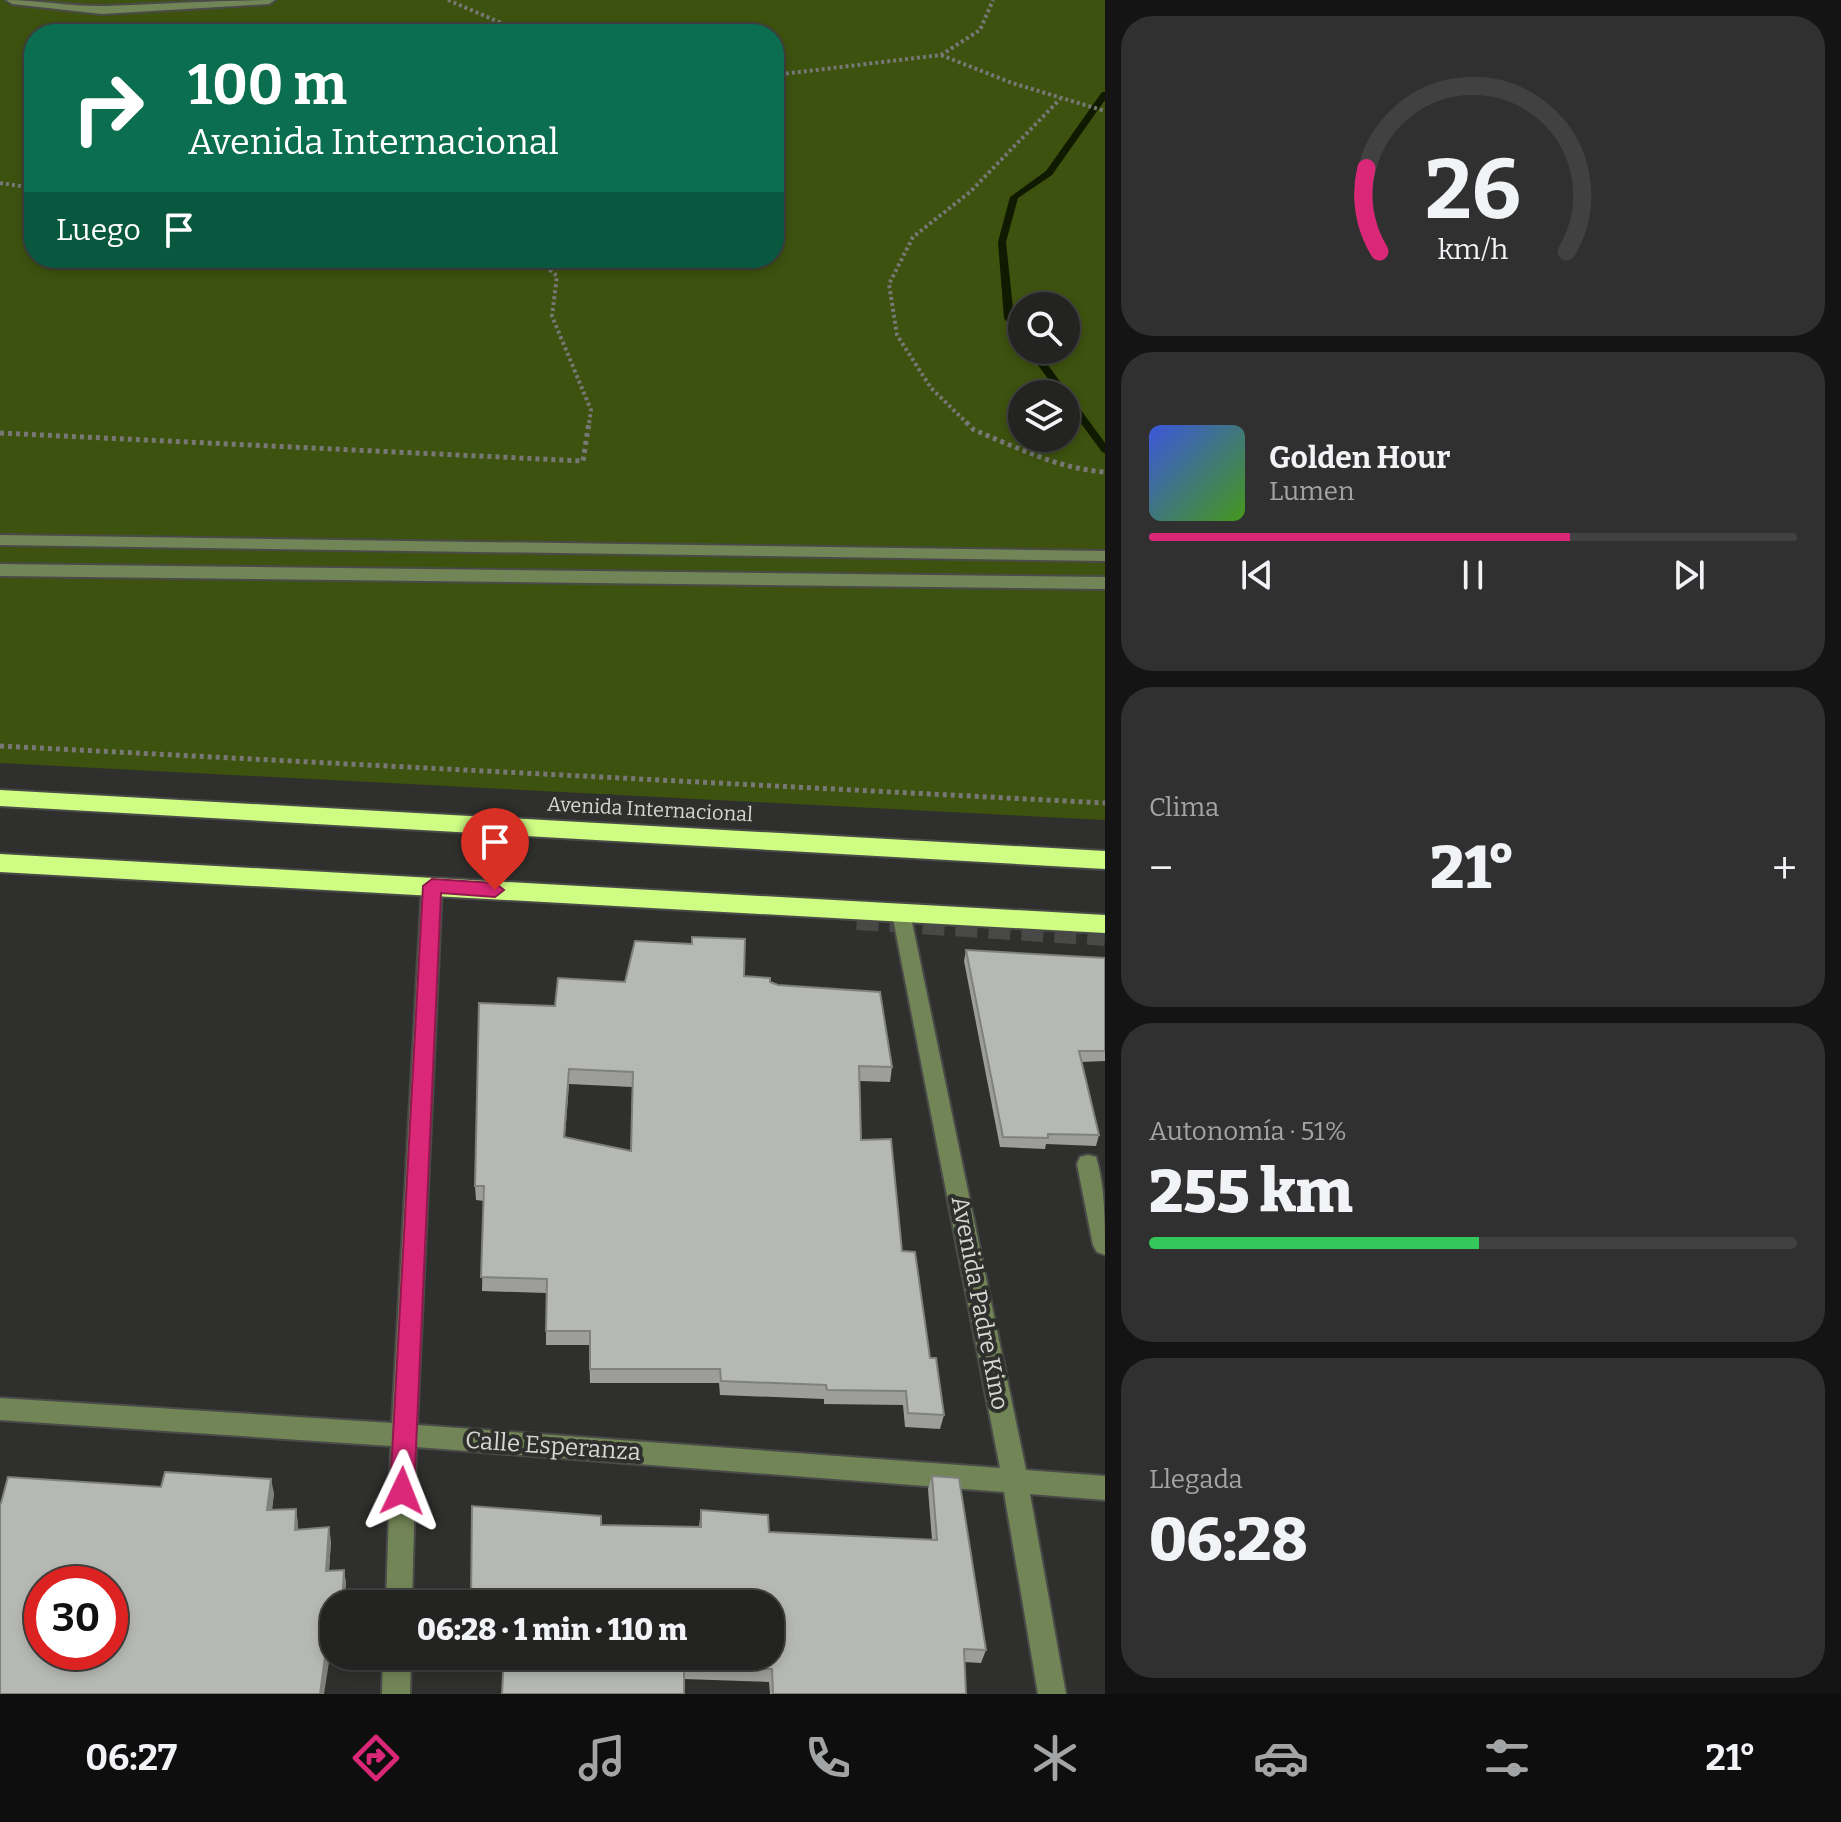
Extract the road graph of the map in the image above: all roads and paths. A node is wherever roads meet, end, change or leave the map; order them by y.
1 (12, 0) edge
2 (269, 0) edge
3 (448, 0) edge
4 (993, 0) edge
5 (504, 24) edge
6 (941, 55) junction
7 (784, 74) edge
8 (1060, 99) junction
9 (1105, 111) edge
10 (0, 183) edge
11 (24, 187) edge
12 (548, 268) edge
13 (0, 433) edge
14 (1105, 472) edge
15 (0, 540) edge
16 (1105, 556) edge
17 (0, 570) edge
18 (1105, 583) edge
19 (0, 746) edge
20 (0, 798) edge
21 (1105, 803) edge
22 (1105, 860) edge
23 (0, 863) edge
24 (432, 886) junction
25 (902, 913) junction
26 (1105, 924) edge
27 (1088, 1164) dead end
28 (1105, 1245) edge
29 (0, 1409) edge
30 (404, 1435) junction
31 (1015, 1481) junction
32 (1105, 1488) edge
33 (399, 1590) edge
34 (397, 1670) edge
35 (396, 1694) edge
36 (1052, 1694) edge

1 - 2 street
3 - 5 path
4 - 6 path
6 - 7 path
6 - 8 path
8 - 9 path
8 - 14 path
10 - 11 path
12 - 13 path
15 - 16 street
17 - 18 street
19 - 21 path
20 - 22 highway, Avenida Internacional
23 - 24 highway
24 - 25 highway
24 - 30 street
25 - 26 highway
25 - 31 street, Avenida Padre Kino
27 - 28 street
29 - 30 street, Calle Esperanza
30 - 31 street, Calle Esperanza
30 - 33 street
31 - 32 street, Calle Esperanza
31 - 36 street, Avenida Padre Kino
34 - 35 street

